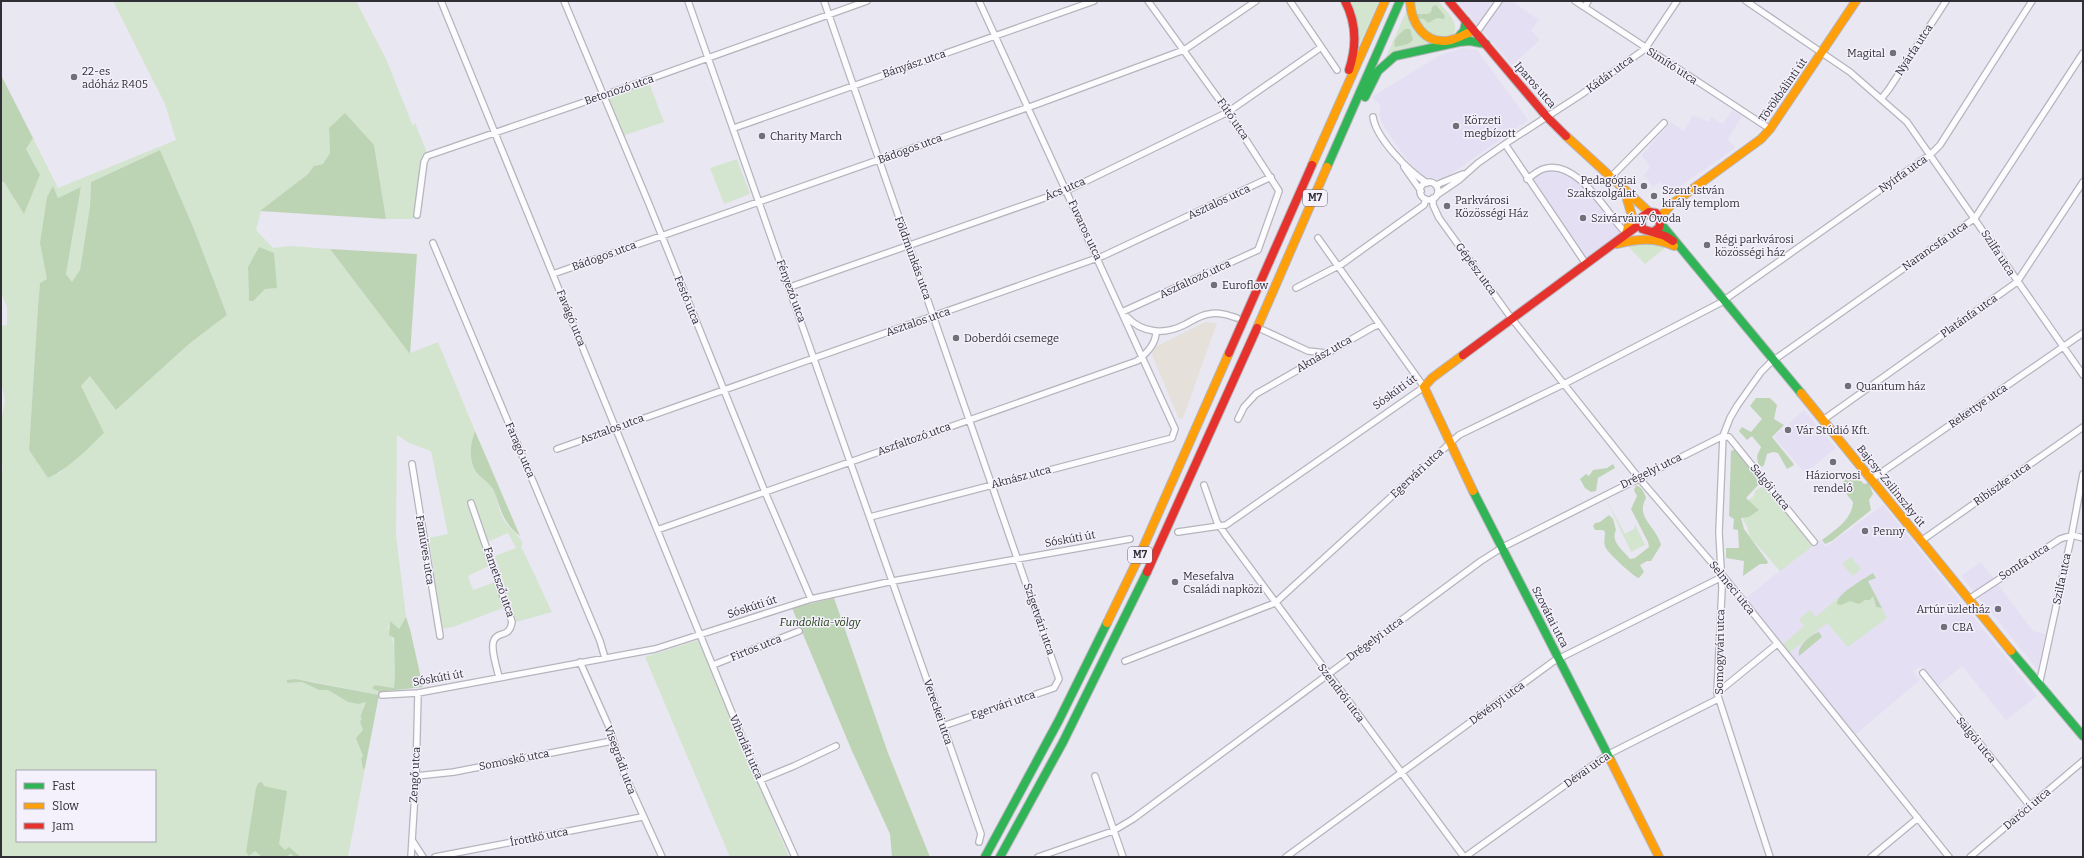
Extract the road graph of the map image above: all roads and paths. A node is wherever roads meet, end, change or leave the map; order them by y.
1 (441, 1) edge
2 (564, 1) edge
3 (688, 1) edge
4 (824, 1) edge
5 (867, 1) edge
6 (979, 1) edge
7 (1094, 1) edge
8 (1148, 1) edge
9 (1256, 1) edge
10 (1290, 1) edge
11 (1345, 1) edge
12 (1385, 1) edge
13 (1400, 1) edge
14 (1410, 1) edge
15 (1449, 1) edge
16 (1499, 1) edge
17 (1575, 1) edge
18 (1588, 1) edge
19 (1677, 1) edge
20 (1746, 1) edge
21 (1856, 1) edge
22 (1946, 1) edge
23 (2032, 1) edge
24 (1584, 7) junction
25 (829, 14) junction
26 (1466, 21) junction
27 (1474, 31) junction
28 (995, 37) junction
29 (1460, 38) junction
30 (1486, 44) junction
31 (1320, 48) junction
32 (1645, 48) junction
33 (1184, 50) junction
34 (1822, 52) junction
35 (2083, 53) edge
36 (708, 59) junction
37 (1336, 70) dead end
38 (852, 86) junction
39 (602, 96) junction
40 (1881, 99) junction
41 (1028, 107) junction
42 (1228, 112) junction
43 (1373, 116) dead end
44 (1547, 117) junction
45 (1664, 123) dead end
46 (1331, 124) junction
47 (1346, 125) junction
48 (734, 128) junction
49 (1770, 129) junction
50 (495, 133) junction
51 (1505, 144) junction
52 (1931, 154) junction
53 (878, 160) junction
54 (1402, 163) junction
55 (1469, 172) junction
56 (1272, 177) junction
57 (1610, 178) junction
58 (1527, 179) junction
59 (2083, 182) edge
60 (1426, 183) junction
61 (1436, 185) junction
62 (1066, 190) junction
63 (1421, 191) junction
64 (1435, 197) junction
65 (1426, 199) junction
66 (1627, 200) junction
67 (759, 202) junction
68 (1672, 204) junction
69 (1652, 212) junction
70 (417, 215) dead end
71 (1439, 218) junction
72 (1974, 218) junction
73 (1640, 221) junction
74 (1661, 222) junction
75 (1622, 229) dead end
76 (1649, 232) junction
77 (661, 236) junction
78 (1318, 238) dead end
79 (433, 243) dead end
80 (1614, 245) junction
81 (908, 246) junction
82 (1259, 247) joint
83 (1682, 249) junction
84 (1098, 258) junction
85 (1586, 264) junction
86 (1338, 266) junction
87 (553, 274) junction
88 (2017, 282) junction
89 (790, 287) junction
90 (1296, 288) dead end
91 (1724, 300) junction
92 (1122, 312) junction
93 (934, 316) junction
94 (1237, 318) dead end
95 (1513, 320) junction
96 (1379, 325) junction
97 (1263, 330) dead end
98 (1156, 332) junction
99 (2083, 333) edge
100 (2063, 347) junction
101 (1327, 352) junction
102 (1144, 356) junction
103 (815, 358) junction
104 (1773, 360) junction
105 (2083, 375) edge
106 (1564, 384) junction
107 (1424, 387) junction
108 (724, 391) junction
109 (970, 419) junction
110 (1238, 419) dead end
111 (1823, 420) junction
112 (616, 427) junction
113 (2083, 427) edge
114 (1724, 436) junction
115 (1172, 438) joint
116 (1449, 443) junction
117 (557, 449) dead end
118 (851, 462) junction
119 (412, 464) dead end
120 (2083, 474) edge
121 (1638, 477) junction
122 (1872, 479) junction
123 (993, 485) junction
124 (1204, 486) dead end
125 (765, 492) junction
126 (471, 503) dead end
127 (870, 517) junction
128 (1221, 526) junction
129 (657, 530) junction
130 (1178, 532) dead end
131 (2072, 535) junction
132 (2083, 538) edge
133 (1130, 540) dead end
134 (1921, 541) junction
135 (1814, 542) dead end
136 (1503, 547) junction
137 (1019, 559) junction
138 (1721, 576) junction
139 (893, 581) junction
140 (811, 599) junction
141 (1969, 599) junction
142 (1275, 603) junction
143 (800, 631) dead end
144 (700, 635) junction
145 (440, 636) dead end
146 (1777, 644) junction
147 (605, 658) junction
148 (1558, 658) junction
149 (1125, 661) dead end
150 (580, 662) junction
151 (713, 665) junction
152 (1923, 673) dead end
153 (1327, 674) junction
154 (498, 677) junction
155 (1059, 679) joint
156 (2039, 685) junction
157 (418, 693) junction
158 (382, 695) dead end
159 (1718, 696) junction
160 (943, 726) junction
161 (2083, 736) edge
162 (612, 741) junction
163 (836, 746) dead end
164 (1608, 755) junction
165 (2083, 761) edge
166 (1400, 772) junction
167 (416, 776) junction
168 (1095, 776) dead end
169 (760, 780) junction
170 (2030, 806) junction
171 (642, 817) junction
172 (1918, 818) junction
173 (1113, 831) junction
174 (412, 839) junction
175 (979, 842) dead end
176 (411, 857) edge
177 (423, 857) edge
178 (435, 857) edge
179 (662, 857) edge
180 (795, 857) edge
181 (985, 857) edge
182 (1000, 857) edge
183 (1038, 857) edge
184 (1122, 857) edge
185 (1286, 857) edge
186 (1464, 857) edge
187 (1659, 857) edge
188 (1770, 857) edge
189 (1871, 857) edge
190 (1949, 857) edge
191 (1970, 857) edge

1 - 50 street, Favágó utca
2 - 39 street, Festő utca
3 - 36 street, Fényező utca
4 - 25 street, Földmunkás utca
5 - 25 street, Betonozó utca
6 - 28 street, Fuvaros utca
7 - 28 street, Bányász utca
8 - 33 street, Fűtő utca
9 - 33 street, Bádogos utca
10 - 31 street
11 - 46 main road
12 - 46 main road, M7
13 - 47 main road, M7
14 - 29 main road
15 - 26 main road, Iparos utca
16 - 27 street
17 - 24 street, Simító utca
18 - 24 street
19 - 32 street, Kádár utca
20 - 34 street, Szilfa utca
21 - 34 main road, Törökbálinti út
22 - 40 street, Nyárfa utca
23 - 52 street, Nyírfa utca
24 - 32 street, Simító utca
25 - 36 street, Betonozó utca
25 - 38 street, Földmunkás utca
26 - 27 main road, Iparos utca
26 - 29 main road
27 - 29 main road
27 - 30 main road, Iparos utca
28 - 38 street, Bányász utca
28 - 41 street, Fuvaros utca
29 - 30 main road
29 - 47 main road
30 - 44 main road, Iparos utca
31 - 37 street
31 - 42 street, Ács utca
32 - 44 street, Kádár utca
32 - 49 street, Simító utca
33 - 41 street, Bádogos utca
33 - 42 street, Fűtő utca
34 - 40 street, Szilfa utca
34 - 49 main road, Törökbálinti út
35 - 72 street, Narancsfa utca
36 - 39 street, Betonozó utca
36 - 48 street, Fényező utca
38 - 48 street, Bányász utca
38 - 53 street, Földmunkás utca
39 - 50 street, Betonozó utca
39 - 77 street, Festő utca
40 - 52 street, Szilfa utca
41 - 53 street, Bádogos utca
41 - 62 street, Fuvaros utca
42 - 56 street, Fűtő utca
42 - 62 street, Ács utca
43 - 54 street
44 - 51 street
44 - 57 main road, Iparos utca
45 - 57 street
46 - 181 main road, M7
47 - 182 main road, M7
48 - 67 street, Fényező utca
49 - 68 main road, Törökbálinti út
50 - 70 street, Betonozó utca
50 - 87 street, Favágó utca
51 - 55 street
51 - 58 street
52 - 72 street, Szilfa utca
52 - 91 street, Nyírfa utca
53 - 67 street, Bádogos utca
53 - 81 street, Földmunkás utca
54 - 60 street
54 - 63 street
55 - 61 street
55 - 64 street
56 - 82 street, Fűtő utca
56 - 84 street, Asztalos utca
57 - 66 main road, Iparos utca
57 - 69 main road, Iparos utca
58 - 75 street
58 - 85 street
59 - 88 street, Platánfa utca
60 - 61 street
60 - 63 street
61 - 64 street
62 - 81 street, Ács utca
62 - 84 street, Fuvaros utca
63 - 65 street
64 - 65 street
64 - 71 street, Gépész utca
65 - 71 street, Gépész utca
65 - 86 street
66 - 73 main road, Iparos utca
66 - 80 main road
67 - 77 street, Bádogos utca
67 - 89 street, Fényező utca
68 - 69 main road, Törökbálinti út
68 - 74 main road, Törökbálinti út
69 - 73 main road
69 - 74 main road
71 - 95 street, Gépész utca
72 - 88 street, Szilfa utca
72 - 104 street, Narancsfa utca
73 - 76 main road
73 - 80 main road, Sóskúti út
74 - 76 main road
74 - 83 main road, Bajcsy-Zsilinszky út
76 - 80 main road, Sóskúti út
76 - 83 main road, Bajcsy-Zsilinszky út
77 - 87 street, Bádogos utca
77 - 108 street, Festő utca
78 - 86 street
79 - 147 street, Faragó utca
80 - 83 main road
80 - 85 main road, Sóskúti út
81 - 89 street, Ács utca
81 - 93 street, Földmunkás utca
82 - 92 street, Aszfaltozó utca
83 - 91 main road, Bajcsy-Zsilinszky út
84 - 92 street, Fuvaros utca
84 - 93 street, Asztalos utca
85 - 95 main road, Sóskúti út
86 - 90 street
86 - 96 street
87 - 112 street, Favágó utca
88 - 100 street, Szilfa utca
88 - 111 street, Platánfa utca
89 - 103 street, Fényező utca
91 - 104 main road, Bajcsy-Zsilinszky út
91 - 106 street, Egervári utca
92 - 98 street
92 - 102 street, Fuvaros utca
93 - 103 street, Asztalos utca
93 - 109 street, Földmunkás utca
94 - 98 street
95 - 106 street, Selmeci utca
95 - 107 main road, Sóskúti út
96 - 101 street, Aknász utca
96 - 107 street
97 - 101 street
98 - 102 street
99 - 100 street, Rekettye utca
100 - 105 street, Szilfa utca
100 - 122 street, Rekettye utca
101 - 110 street, Aknász utca
102 - 109 street, Aszfaltozó utca
102 - 115 street, Fuvaros utca
103 - 108 street, Asztalos utca
103 - 118 street, Fényező utca
104 - 111 main road, Bajcsy-Zsilinszky út
104 - 114 street, Somogyvári utca
106 - 116 street, Egervári utca
106 - 121 street, Selmeci utca
107 - 116 main road, Szovátai utca
107 - 128 street, Sóskúti út
108 - 112 street, Asztalos utca
108 - 125 street, Festő utca
109 - 118 street, Aszfaltozó utca
109 - 123 street, Földmunkás utca
111 - 122 main road, Bajcsy-Zsilinszky út
112 - 117 street, Asztalos utca
112 - 129 street, Favágó utca
113 - 134 street, Ribiszke utca
114 - 121 street, Drégelyi utca
114 - 135 street, Salgói utca
114 - 138 street, Somogyvári utca
115 - 123 street, Aknász utca
116 - 136 main road, Szovátai utca
116 - 142 street, Egervári utca
118 - 125 street, Aszfaltozó utca
118 - 127 street, Fényező utca
119 - 145 street, Faműves utca
120 - 131 street, Szilfa utca
121 - 136 street, Drégelyi utca
121 - 138 street, Selmeci utca
122 - 134 main road, Bajcsy-Zsilinszky út
123 - 127 street, Aknász utca
123 - 137 street, Földmunkás utca
124 - 128 street
125 - 129 street, Aszfaltozó utca
125 - 140 street, Festő utca
126 - 154 street, Fametsző utca
127 - 139 street, Fényező utca
128 - 130 street, Sóskúti út
128 - 142 street, Szendrői utca
129 - 144 street, Favágó utca
131 - 132 street
131 - 141 street, Somfa utca
131 - 156 street, Szilfa utca
133 - 137 street, Sóskúti út
134 - 141 main road, Bajcsy-Zsilinszky út
136 - 148 main road, Szovátai utca
136 - 153 street, Drégelyi utca
137 - 139 street, Sóskúti út
137 - 155 street, Szigetvári utca
138 - 146 street, Selmeci utca
138 - 148 street, Dévényi utca
138 - 159 street, Somogyvári utca
139 - 140 street, Sóskúti út
139 - 160 street, Vereckei utca
140 - 144 street, Sóskúti út
141 - 156 main road, Bajcsy-Zsilinszky út
142 - 149 street, Egervári utca
142 - 153 street, Szendrői utca
143 - 151 street, Firtos utca
144 - 147 street, Sóskúti út
144 - 151 street, Vihorláti utca
146 - 159 street, Dévai utca
146 - 172 street, Selmeci utca
147 - 150 street, Sóskúti út
148 - 164 main road, Szovátai utca
148 - 166 street, Dévényi utca
150 - 154 street, Sóskúti út
150 - 162 street, Visegrádi utca
151 - 169 street, Vihorláti utca
152 - 170 street, Salgói utca
153 - 166 street, Szendrői utca
153 - 173 street, Drégelyi utca
154 - 157 street, Sóskúti út
155 - 160 street, Egervári utca
156 - 161 main road, Bajcsy-Zsilinszky út
157 - 158 street, Sóskúti út
157 - 167 street, Zengő utca
159 - 164 street, Dévai utca
159 - 188 street, Somogyvári utca
160 - 175 street, Vereckei utca
162 - 167 street, Somoskő utca
162 - 171 street, Visegrádi utca
163 - 169 street
164 - 186 street, Dévai utca
164 - 187 main road, Szovátai utca
165 - 170 street, Daróci utca
166 - 185 street, Dévényi utca
166 - 186 street, Szendrői utca
167 - 174 street, Zengő utca
168 - 173 street
169 - 180 street, Vihorláti utca
170 - 191 street, Daróci utca
171 - 178 street, Írottkő utca
171 - 179 street, Visegrádi utca
172 - 189 street
172 - 190 street, Selmeci utca
173 - 183 street, Drégelyi utca
173 - 184 street
174 - 176 street, Zengő utca
174 - 177 street

